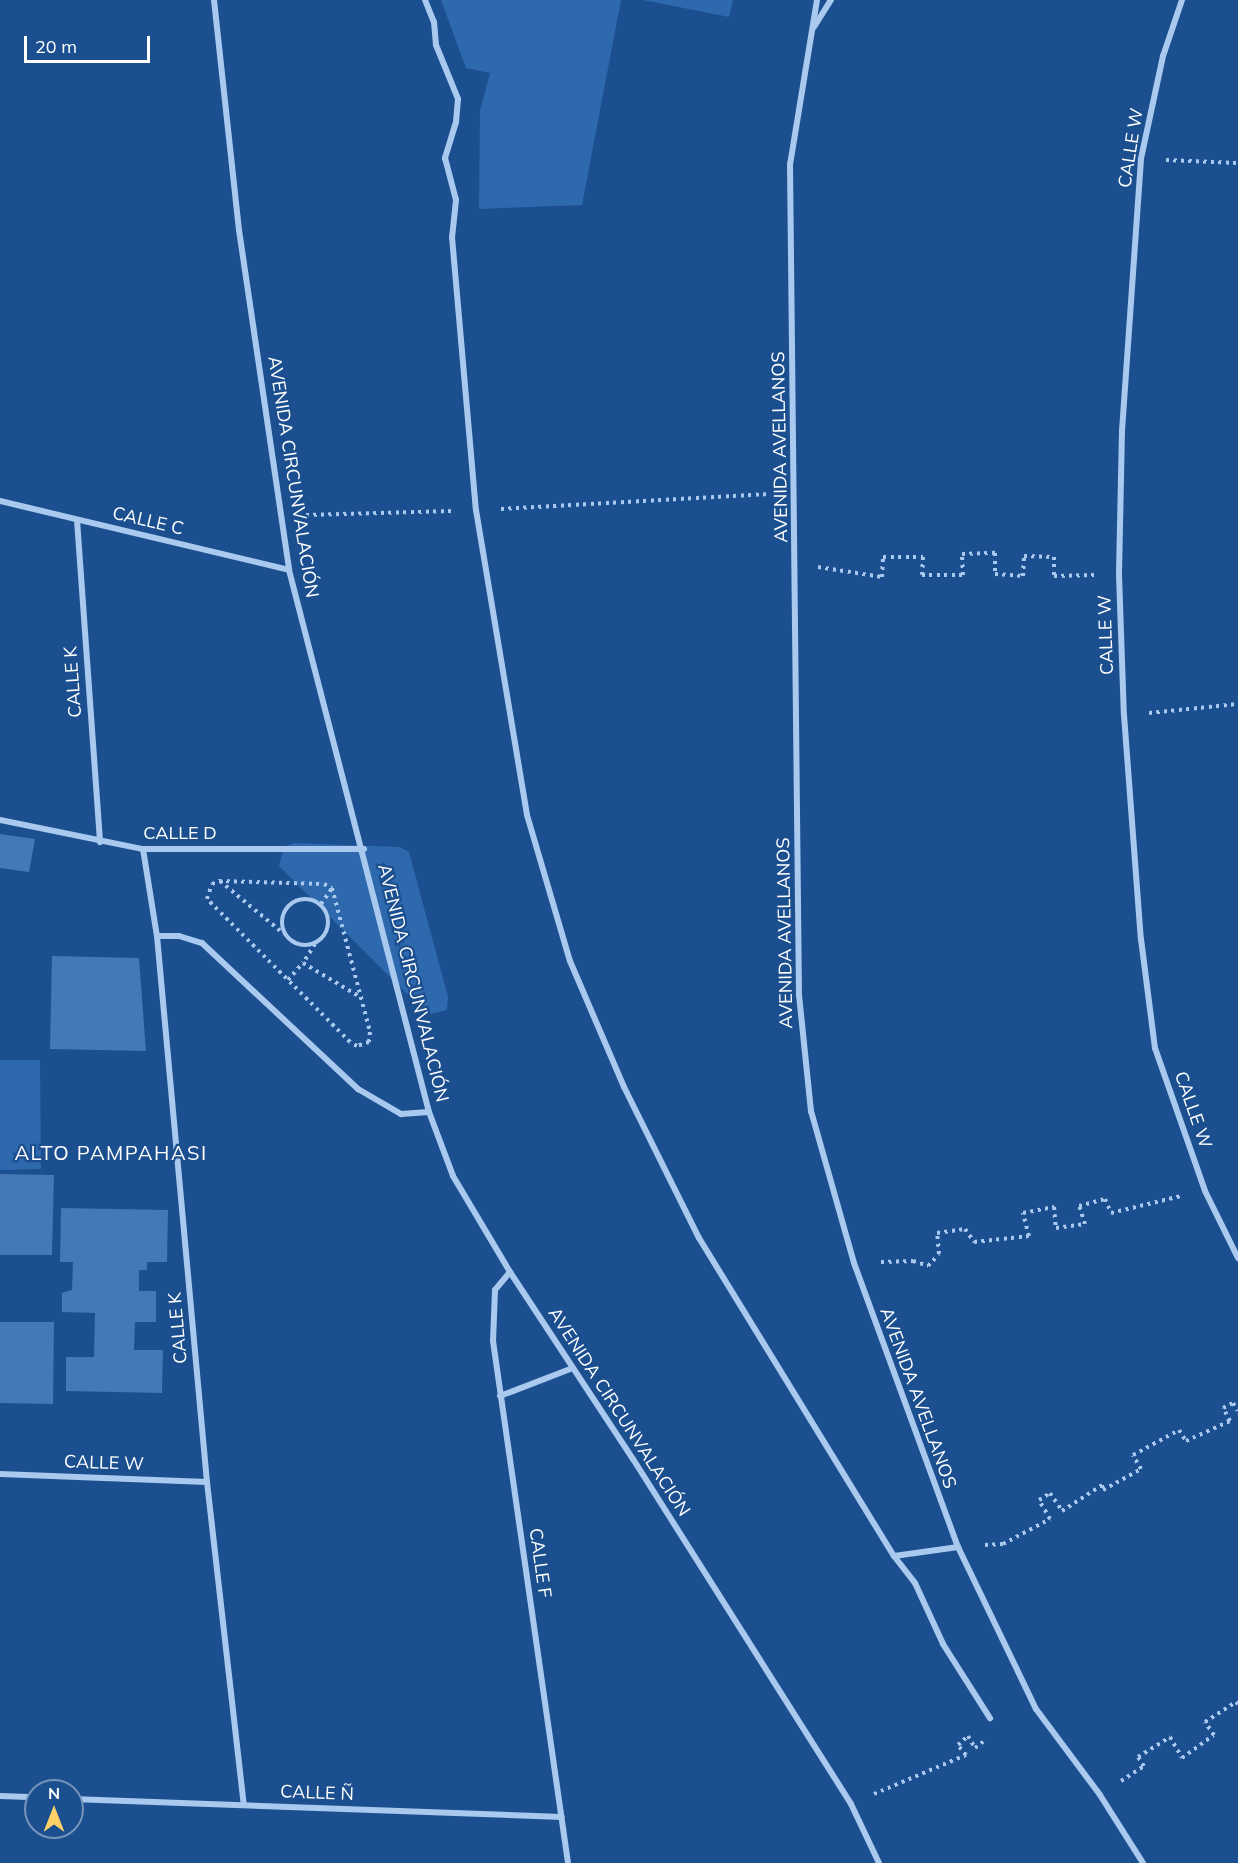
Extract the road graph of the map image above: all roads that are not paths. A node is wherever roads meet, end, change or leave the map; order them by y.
1 (214, 0) edge
2 (425, 0) edge
3 (817, 0) edge
4 (831, 0) edge
5 (1182, 0) edge
6 (812, 30) junction
7 (0, 501) edge
8 (77, 520) junction
9 (289, 570) junction
10 (0, 820) edge
11 (100, 843) junction
12 (143, 849) junction
13 (364, 849) junction
14 (157, 936) junction
15 (429, 1112) junction
16 (1238, 1258) edge
17 (510, 1272) junction
18 (573, 1368) junction
19 (500, 1396) junction
20 (0, 1474) edge
21 (207, 1482) junction
22 (958, 1547) junction
23 (894, 1556) junction
24 (990, 1718) dead end
25 (0, 1796) edge
26 (24, 1797) edge
27 (84, 1799) edge
28 (244, 1805) junction
29 (562, 1817) junction
30 (568, 1863) edge
31 (879, 1863) edge
32 (1143, 1863) edge

1 - 9 street, AVENIDA CIRCUNVALACIÓN
2 - 23 street
3 - 6 street, AVENIDA AVELLANOS
4 - 6 street
5 - 16 street, CALLE W
6 - 22 street, AVENIDA AVELLANOS
7 - 8 street, CALLE C
8 - 9 street, CALLE C
8 - 11 street, CALLE K
9 - 13 street, AVENIDA CIRCUNVALACIÓN
10 - 11 street, CALLE D
11 - 12 street, CALLE D
12 - 13 street, CALLE D
12 - 14 street, CALLE K
13 - 15 street, AVENIDA CIRCUNVALACIÓN
14 - 15 street
14 - 21 street, CALLE K
15 - 17 street, AVENIDA CIRCUNVALACIÓN
17 - 18 street, AVENIDA CIRCUNVALACIÓN
17 - 19 street, CALLE F
18 - 19 street
18 - 31 street, AVENIDA CIRCUNVALACIÓN
19 - 29 street, CALLE F
20 - 21 street, CALLE W
21 - 28 street, CALLE K
22 - 23 street
22 - 32 street, AVENIDA AVELLANOS
23 - 24 street
25 - 26 street
27 - 28 street, CALLE Ñ
28 - 29 street, CALLE Ñ
29 - 30 street, CALLE F

